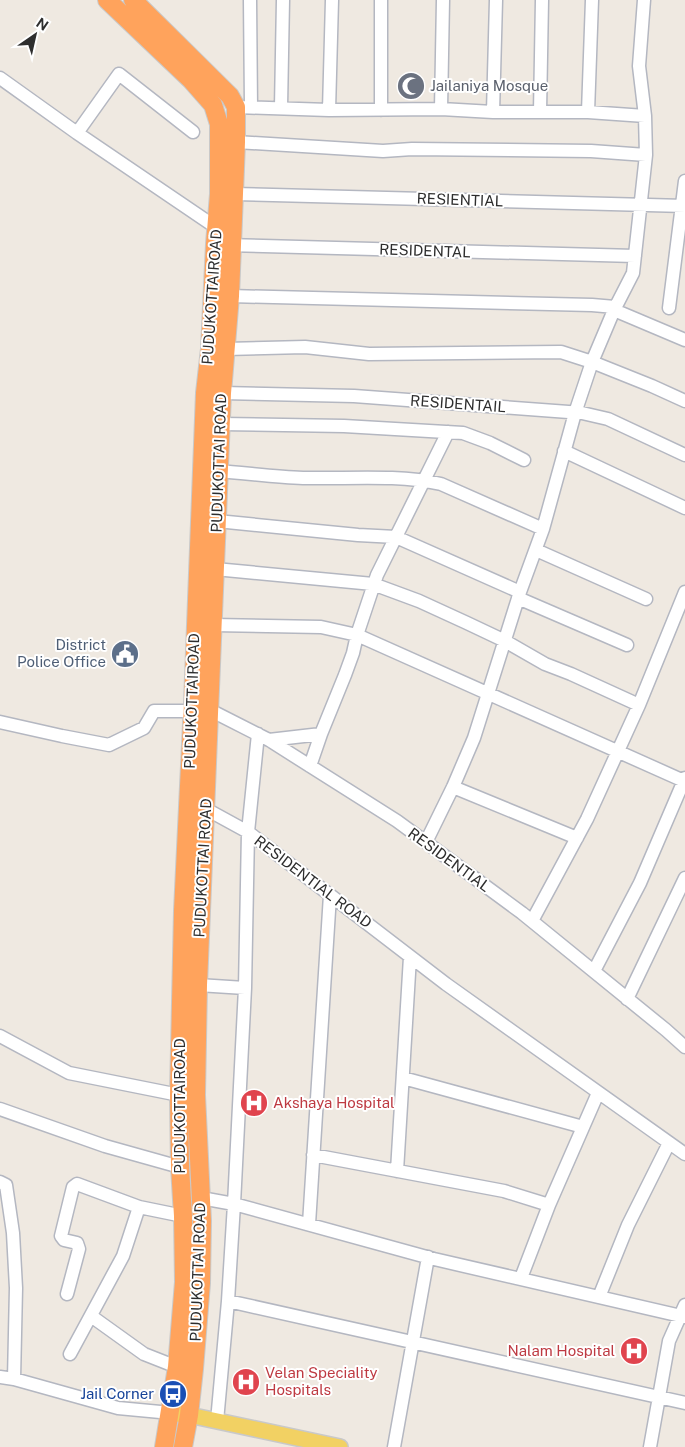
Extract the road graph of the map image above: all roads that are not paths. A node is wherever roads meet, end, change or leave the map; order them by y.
1 (107, 0) edge
2 (133, 0) edge
3 (250, 0) edge
4 (283, 0) edge
5 (332, 0) edge
6 (381, 0) edge
7 (443, 0) edge
8 (496, 0) edge
9 (542, 0) edge
10 (592, 0) edge
11 (644, 0) edge
12 (0, 78) edge
13 (243, 107) junction
14 (281, 108) junction
15 (441, 109) junction
16 (330, 110) junction
17 (381, 110) junction
18 (493, 112) junction
19 (540, 112) junction
20 (588, 112) junction
21 (645, 116) junction
22 (193, 132) dead end
23 (77, 133) junction
24 (236, 142) junction
25 (646, 154) junction
26 (685, 181) edge
27 (234, 194) junction
28 (640, 205) junction
29 (684, 206) edge
30 (221, 239) junction
31 (635, 256) junction
32 (230, 296) junction
33 (669, 308) dead end
34 (614, 309) junction
35 (685, 340) edge
36 (226, 349) junction
37 (592, 362) junction
38 (222, 393) junction
39 (685, 401) edge
40 (575, 413) junction
41 (221, 424) junction
42 (448, 432) junction
43 (564, 451) junction
44 (685, 455) edge
45 (524, 460) dead end
46 (218, 471) junction
47 (425, 480) junction
48 (685, 508) edge
49 (216, 521) junction
50 (543, 529) junction
51 (396, 537) junction
52 (536, 550) junction
53 (215, 569) junction
54 (373, 584) junction
55 (685, 592) edge
56 (519, 595) junction
57 (646, 599) dead end
58 (213, 625) junction
59 (357, 635) junction
60 (504, 641) junction
61 (627, 645) dead end
62 (488, 694) junction
63 (639, 705) junction
64 (192, 707) junction
65 (210, 709) junction
66 (0, 722) edge
67 (321, 734) junction
68 (264, 737) junction
69 (618, 752) junction
70 (310, 766) junction
71 (684, 780) edge
72 (453, 787) junction
73 (206, 809) junction
74 (248, 832) junction
75 (577, 838) junction
76 (426, 842) junction
77 (685, 878) edge
78 (330, 896) junction
79 (532, 921) junction
80 (410, 957) junction
81 (594, 971) junction
82 (198, 985) junction
83 (245, 988) junction
84 (627, 998) junction
85 (0, 1036) edge
86 (685, 1047) edge
87 (403, 1078) junction
88 (598, 1093) junction
89 (187, 1095) junction
90 (0, 1109) edge
91 (583, 1127) junction
92 (669, 1143) junction
93 (685, 1154) edge
94 (313, 1155) junction
95 (180, 1167) junction
96 (397, 1171) junction
97 (0, 1182) edge
98 (201, 1198) junction
99 (234, 1204) junction
100 (549, 1205) junction
101 (139, 1207) junction
102 (183, 1216) junction
103 (308, 1224) junction
104 (428, 1257) junction
105 (520, 1278) junction
106 (67, 1294) dead end
107 (599, 1297) junction
108 (228, 1300) junction
109 (683, 1313) edge
110 (91, 1316) junction
111 (412, 1342) junction
112 (70, 1354) dead end
113 (177, 1366) junction
114 (0, 1377) edge
115 (14, 1379) junction
116 (659, 1398) junction
117 (685, 1403) edge
118 (171, 1413) junction
119 (189, 1415) junction
120 (217, 1421) junction
121 (164, 1447) edge
122 (182, 1447) edge
123 (340, 1447) edge
124 (394, 1447) edge
125 (650, 1447) edge

1 - 30 highway, PUDUKOTTAIROAD
2 - 13 highway
3 - 13 street
4 - 14 street
5 - 16 street
6 - 17 street
7 - 15 street
8 - 18 street
9 - 19 street
10 - 20 street
11 - 21 street
12 - 23 street
13 - 14 street
13 - 24 highway, PUDUKOTTAI ROAD
14 - 16 street
15 - 17 street
15 - 18 street
16 - 17 street
18 - 19 street
19 - 20 street
20 - 21 street
21 - 25 street
22 - 23 street
23 - 30 street
24 - 25 street
24 - 27 highway, PUDUKOTTAI ROAD
25 - 28 street
26 - 29 street
27 - 28 street, RESIENTIAL
27 - 30 highway, PUDUKOTTAI ROAD
28 - 29 street, RESIENTIAL
28 - 31 street
29 - 33 street
30 - 31 street, RESIDENTAL
30 - 32 highway, PUDUKOTTAI ROAD
30 - 64 highway, PUDUKOTTAIROAD
31 - 34 street
32 - 34 street
32 - 36 highway, PUDUKOTTAI ROAD
34 - 35 street
34 - 37 street
36 - 37 street
36 - 38 highway, PUDUKOTTAI ROAD
37 - 39 street
37 - 40 street
38 - 40 street, RESIDENTAIL
38 - 41 highway, PUDUKOTTAI ROAD
40 - 43 street
40 - 44 street, RESIDENTAIL
41 - 42 street
41 - 46 highway, PUDUKOTTAI ROAD
42 - 45 street
42 - 47 street
43 - 48 street
43 - 50 street
46 - 47 street
46 - 49 highway, PUDUKOTTAI ROAD
47 - 50 street
47 - 51 street
49 - 51 street
49 - 53 highway, PUDUKOTTAI ROAD
50 - 52 street
51 - 54 street
51 - 56 street
52 - 56 street
52 - 57 street
53 - 54 street
53 - 58 highway, PUDUKOTTAI ROAD
54 - 59 street
54 - 60 street
55 - 63 street
56 - 60 street
56 - 61 street
58 - 59 street
58 - 65 highway, PUDUKOTTAI ROAD
59 - 62 street
59 - 67 street
60 - 62 street
60 - 63 street
62 - 69 street
62 - 72 street
63 - 69 street
64 - 65 street, RESIDENTIAL
64 - 66 street, RESIDENTIAL
64 - 89 highway, PUDUKOTTAIROAD
65 - 68 street, RESIDENTIAL
65 - 73 highway, PUDUKOTTAI ROAD
67 - 68 street
67 - 70 street
68 - 70 street, RESIDENTIAL
68 - 74 street
69 - 71 street
69 - 75 street
70 - 76 street, RESIDENTIAL
71 - 81 street
72 - 75 street
72 - 76 street
73 - 74 street
73 - 82 highway, PUDUKOTTAI ROAD
74 - 78 street, RESIDENTIAL ROAD
74 - 83 street, RESIDENTIAL ROAD
75 - 79 street
76 - 79 street, RESIDENTIAL
77 - 84 street
78 - 80 street, RESIDENTIAL ROAD
78 - 94 street
79 - 81 street, RESIDENTIAL
80 - 87 street
80 - 88 street, RESIDENTIAL ROAD
81 - 84 street, RESIDENTIAL
82 - 83 street
82 - 89 highway, PUDUKOTTAI ROAD
83 - 99 street, RESIDENTIAL ROAD
84 - 86 street, RESIDENTIAL
85 - 89 street
87 - 91 street
87 - 96 street
88 - 91 street
88 - 92 street, RESIDENTIAL ROAD
89 - 95 highway, PUDUKOTTAIROAD
89 - 98 highway, PUDUKOTTAI ROAD
90 - 95 street
91 - 100 street
92 - 93 street, RESIDENTIAL ROAD
92 - 107 street
94 - 96 street
94 - 103 street
95 - 102 highway, PUDUKOTTAIROAD
96 - 100 street
97 - 115 street
98 - 99 street
98 - 119 highway, PUDUKOTTAI ROAD
99 - 103 street
99 - 108 street, RESIDENTIAL ROAD
100 - 105 street
101 - 102 street
101 - 106 street
101 - 110 street
102 - 113 highway, PUDUKOTTAIROAD
103 - 104 street
104 - 105 street
104 - 111 street
105 - 107 street
107 - 109 street
108 - 111 street
108 - 120 street, RESIDENTIAL ROAD
109 - 116 street
110 - 112 street
110 - 113 street
111 - 116 street
111 - 124 street
113 - 118 highway, PUDUKOTTAIROAD
114 - 115 street
115 - 118 street
116 - 117 street
116 - 125 street
118 - 119 main road
118 - 121 highway, PUDUKOTTAIROAD
119 - 120 main road
119 - 122 highway, PUDUKOTTAI ROAD
120 - 123 main road

